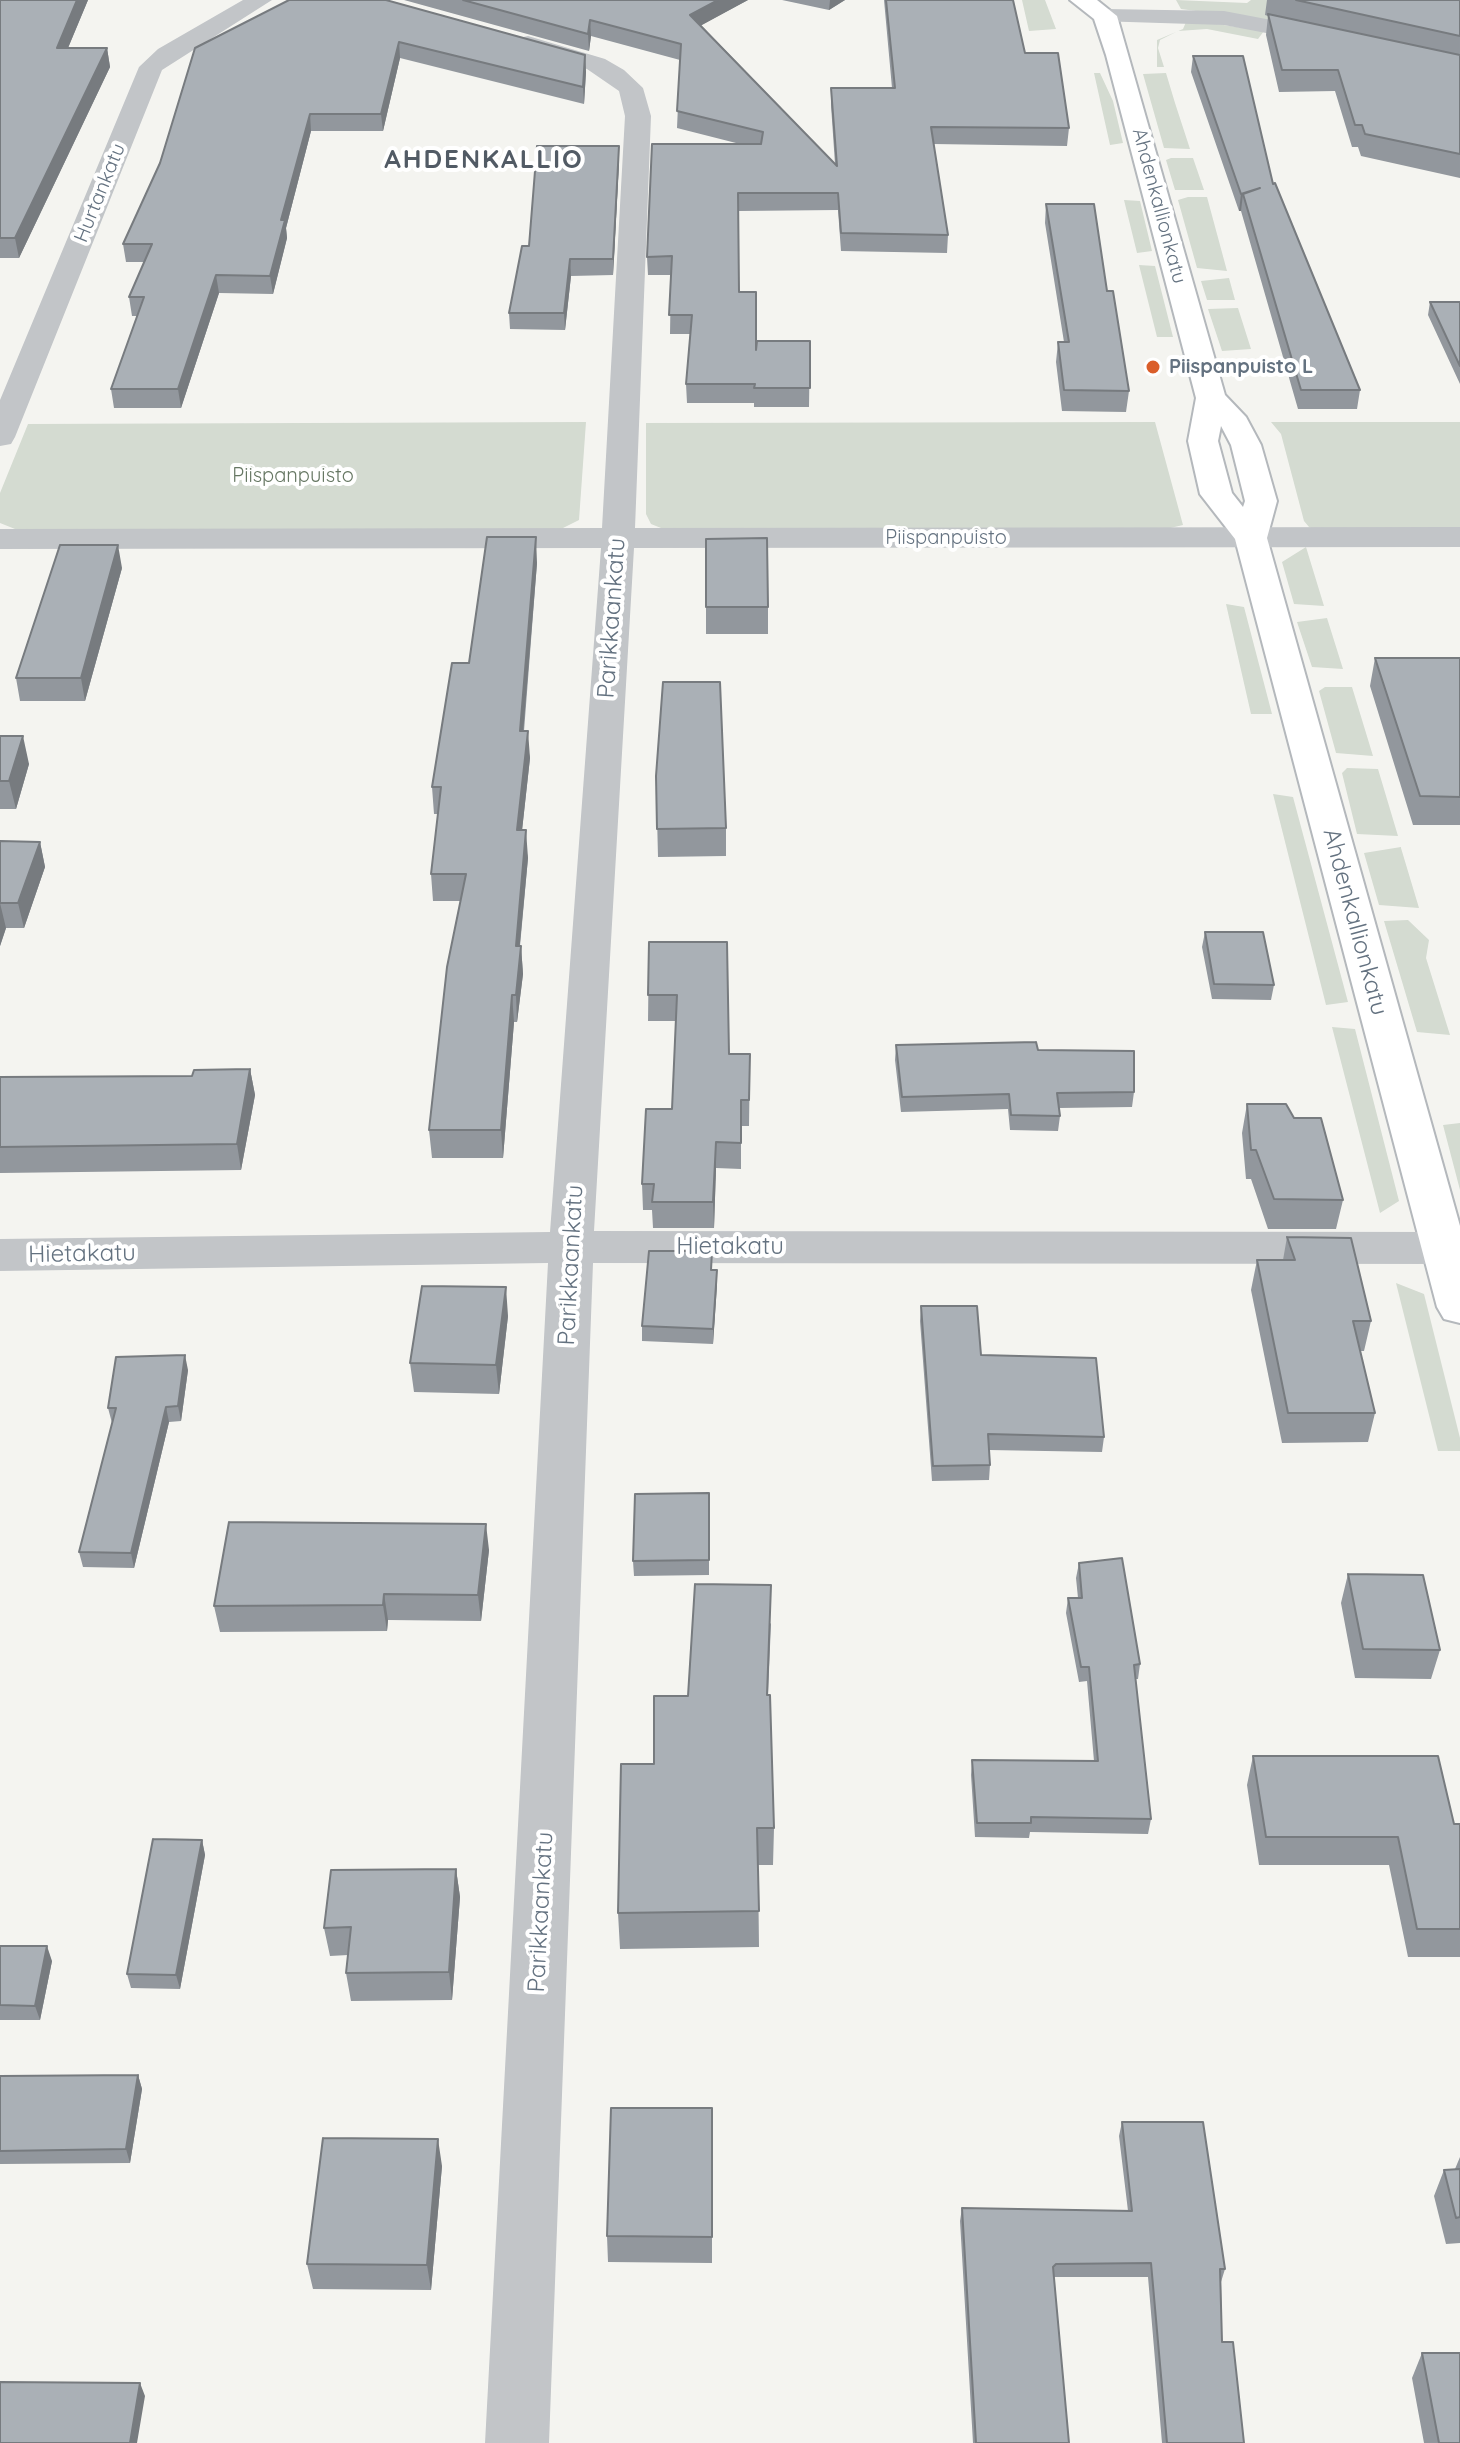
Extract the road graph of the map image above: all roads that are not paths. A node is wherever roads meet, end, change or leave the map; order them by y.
1 (260, 0) edge
2 (1082, 0) edge
3 (1110, 8) edge
4 (504, 36) edge
5 (1344, 41) edge
6 (1211, 398) junction
7 (0, 437) edge
8 (618, 537) junction
9 (1460, 537) edge
10 (1251, 538) junction
11 (0, 539) edge
12 (571, 1247) junction
13 (1452, 1248) edge
14 (0, 1255) edge
15 (1460, 1307) edge
16 (517, 2443) edge

1 - 7 street, Hurtankatu
2 - 3 street
3 - 5 street
3 - 6 street, Ahdenkallionkatu
4 - 8 street, Parikkaankatu
6 - 10 street, Ahdenkallionkatu
6 - 10 street, Ahdenkallionkatu
8 - 10 street, Piispanpuisto
8 - 11 street, Piispanpuisto
8 - 12 street, Parikkaankatu
9 - 10 street, Piispanpuisto
10 - 13 street, Ahdenkallionkatu
12 - 13 street, Hietakatu
12 - 14 street, Hietakatu
12 - 16 street, Parikkaankatu
13 - 15 street, Ahdenkallionkatu

